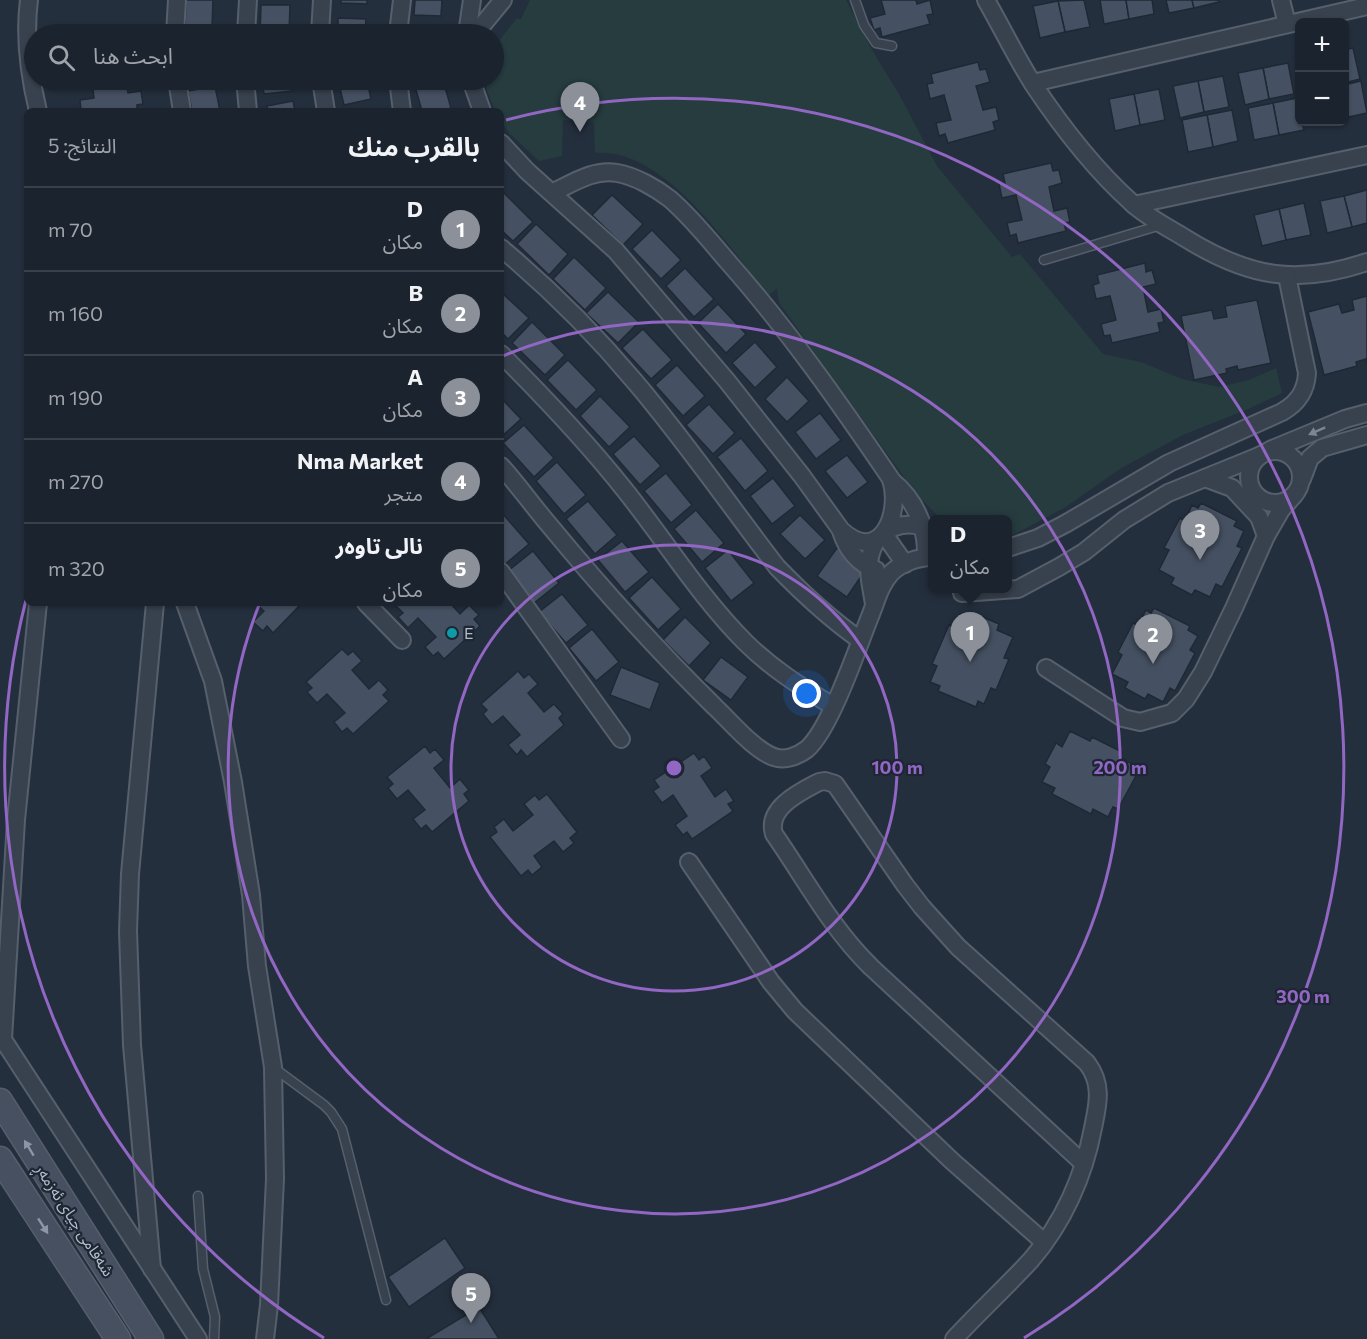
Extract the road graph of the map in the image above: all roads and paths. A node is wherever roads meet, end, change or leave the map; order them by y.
1 (29, 0) edge
2 (177, 0) edge
3 (248, 0) edge
4 (322, 0) edge
5 (402, 0) edge
6 (472, 0) edge
7 (503, 0) edge
8 (855, 0) edge
9 (986, 0) edge
10 (1281, 0) edge
11 (1367, 6) edge
12 (27, 24) edge
13 (176, 24) edge
14 (247, 24) edge
15 (321, 24) edge
16 (399, 24) edge
17 (468, 24) edge
18 (483, 24) edge
19 (1287, 24) junction
20 (892, 46) dead end
21 (1033, 83) junction
22 (33, 90) edge
23 (179, 90) edge
24 (246, 90) edge
25 (323, 90) edge
26 (399, 90) edge
27 (475, 90) edge
28 (37, 108) edge
29 (182, 108) edge
30 (248, 108) edge
31 (326, 108) edge
32 (402, 108) edge
33 (481, 108) edge
34 (504, 146) edge
35 (1367, 155) edge
36 (552, 193) junction
37 (1134, 205) junction
38 (1162, 224) junction
39 (504, 250) edge
40 (1044, 260) dead end
41 (1367, 262) edge
42 (1287, 276) junction
43 (504, 357) edge
44 (1367, 413) edge
45 (1367, 435) edge
46 (1263, 454) junction
47 (504, 470) edge
48 (1205, 478) junction
49 (891, 479) junction
50 (1298, 487) junction
51 (928, 528) edge
52 (841, 530) junction
53 (884, 534) junction
54 (1266, 536) junction
55 (1012, 547) edge
56 (928, 557) edge
57 (869, 567) junction
58 (899, 568) junction
59 (504, 576) edge
60 (1012, 589) edge
61 (874, 605) junction
62 (38, 606) edge
63 (154, 606) edge
64 (186, 606) edge
65 (369, 606) edge
66 (402, 640) dead end
67 (860, 640) junction
68 (1046, 668) dead end
69 (833, 706) junction
70 (621, 739) dead end
71 (689, 862) dead end
72 (1, 1037) edge
73 (273, 1068) junction
74 (0, 1101) edge
75 (0, 1160) edge
76 (1084, 1164) junction
77 (198, 1196) dead end
78 (1044, 1242) junction
79 (152, 1269) junction
80 (386, 1300) dead end
81 (118, 1339) edge
82 (151, 1339) edge
83 (198, 1339) edge
84 (214, 1339) edge
85 (265, 1339) edge
86 (954, 1339) edge

1 - 12 street
2 - 13 street
3 - 14 street
4 - 15 street
5 - 16 street
6 - 17 street
7 - 18 street
8 - 20 lane
9 - 21 street
10 - 19 street
11 - 19 street
19 - 21 street
21 - 37 street
22 - 28 street
23 - 29 street
24 - 30 street
25 - 31 street
26 - 32 street
27 - 33 street
34 - 36 street
35 - 37 street
36 - 49 street
36 - 52 street
37 - 38 street
38 - 40 lane
38 - 42 street
39 - 67 street
41 - 42 street
42 - 55 street
43 - 69 street
44 -> 46 street
45 - 50 street
46 - 48 street
46 - 50 street
46 - 50 street
47 - 69 street
48 - 54 street
48 - 60 street
49 - 51 street
49 - 53 street
50 - 54 street
51 - 53 street
52 - 53 street
52 - 57 street
53 - 57 street
53 - 58 street
54 - 68 street
56 - 58 street
57 - 58 street
57 - 61 street
58 - 61 street
59 - 70 street
61 - 67 street
62 - 72 street
63 - 79 street
64 - 73 street
65 - 66 street
67 - 69 street
71 - 78 street
72 - 79 street
73 - 80 lane
73 - 85 street
82 -> 74 main road, شەقامی چیای ئەزمەڕ
75 -> 81 main road, شەقامی چیای ئەزمەڕ
76 - 76 street
76 - 78 street
77 - 84 lane
78 - 86 street
79 - 83 street

